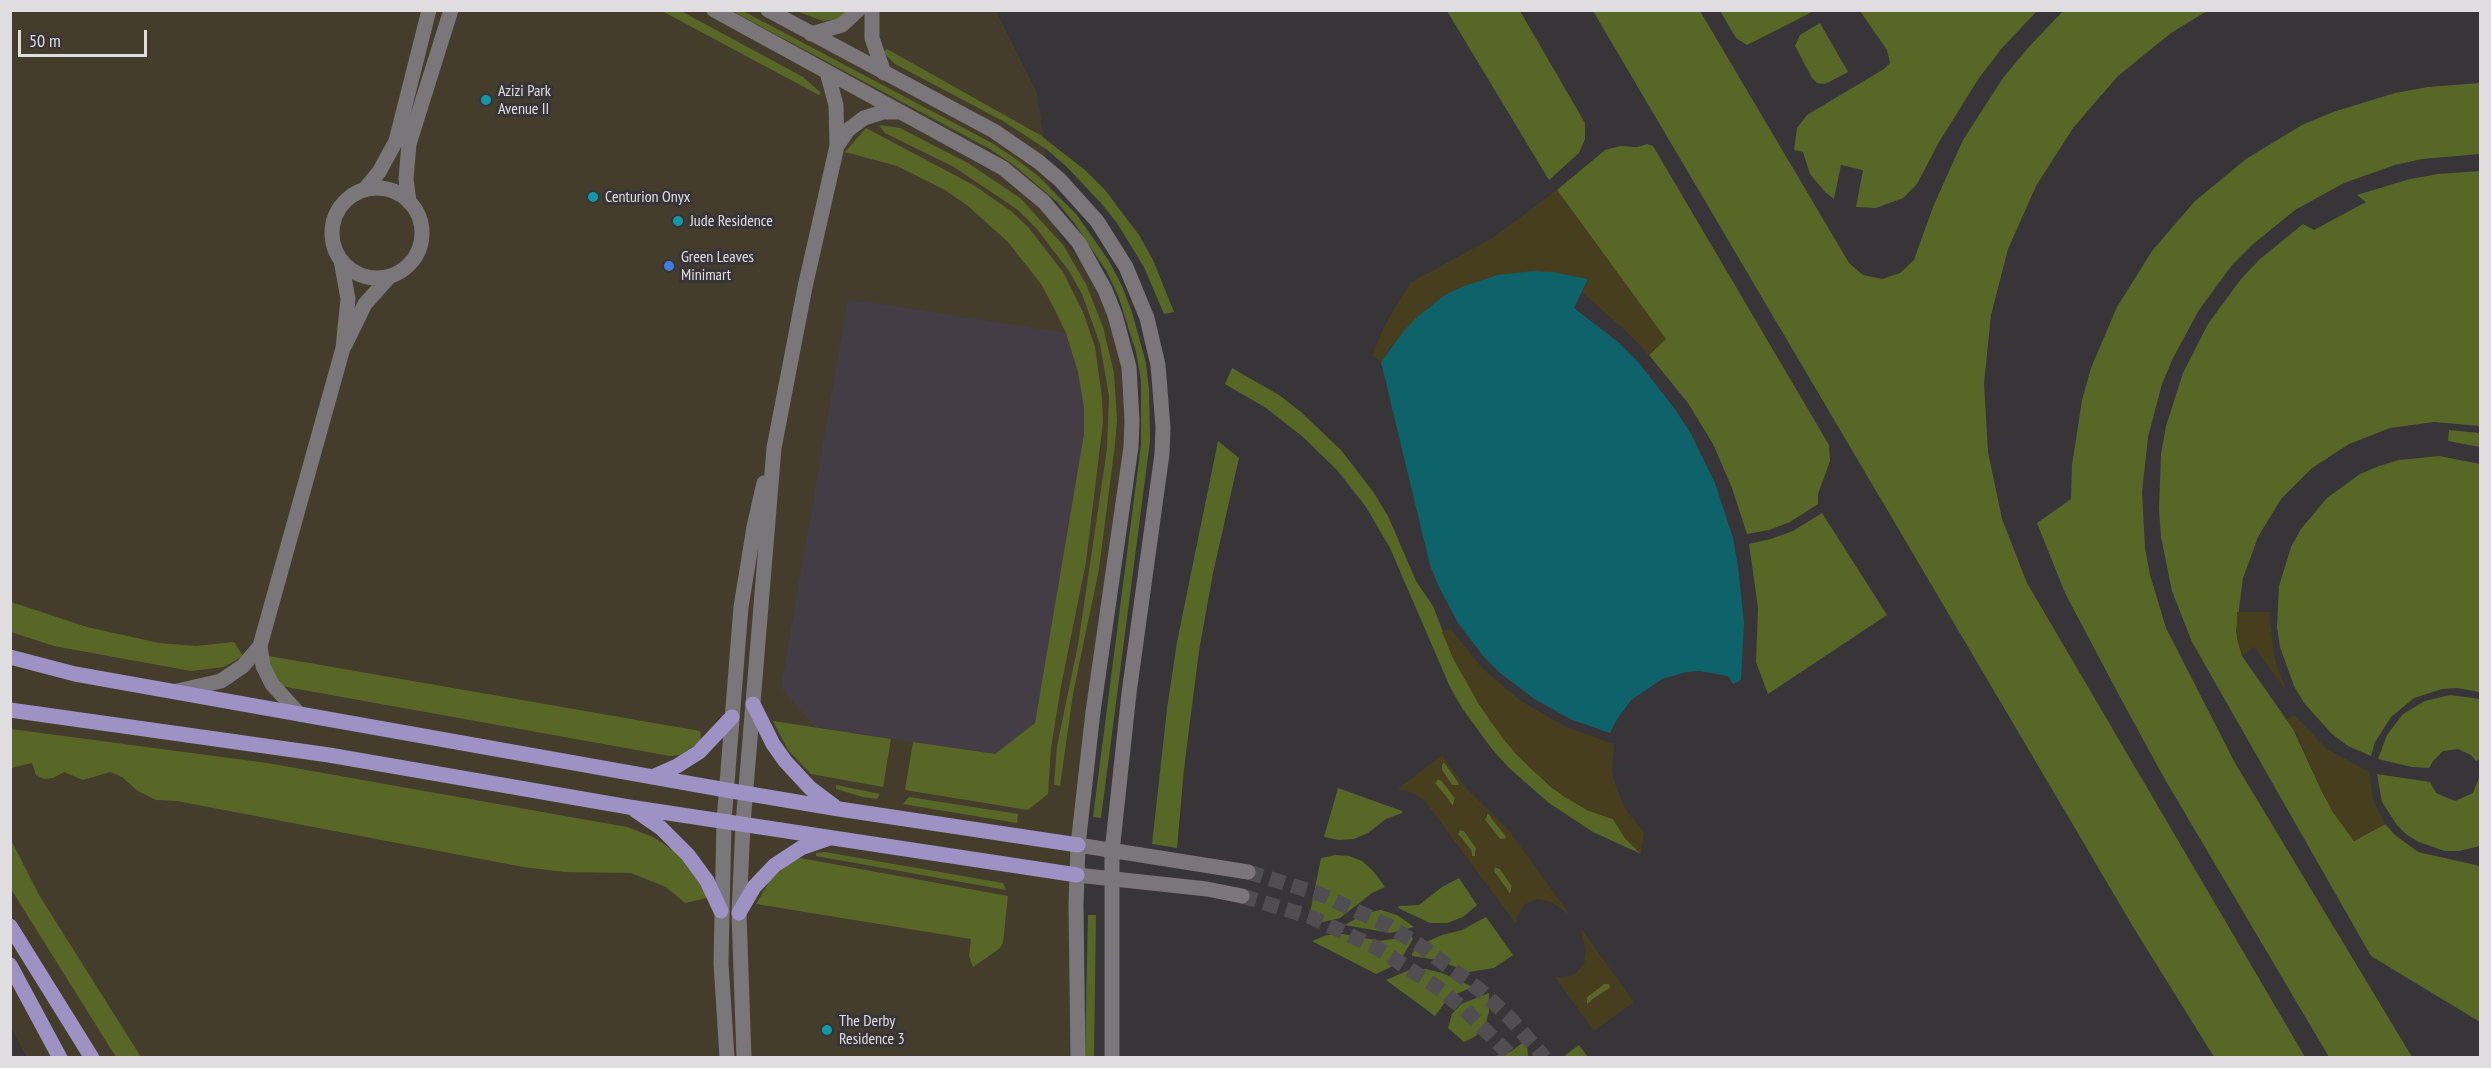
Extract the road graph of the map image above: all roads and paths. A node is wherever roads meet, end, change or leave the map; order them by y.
1 (429, 10) edge
2 (451, 10) edge
3 (714, 10) edge
4 (768, 10) edge
5 (858, 10) edge
6 (872, 10) edge
7 (812, 34) junction
8 (827, 72) junction
9 (884, 73) junction
10 (901, 112) junction
11 (837, 146) junction
12 (364, 190) junction
13 (410, 202) junction
14 (341, 260) junction
15 (390, 276) junction
16 (343, 348) junction
17 (774, 448) junction
18 (260, 646) junction
19 (10, 657) edge
20 (174, 692) junction
21 (753, 704) junction
22 (10, 710) edge
23 (299, 714) junction
24 (732, 717) junction
25 (652, 777) junction
26 (726, 790) junction
27 (745, 793) junction
28 (629, 807) junction
29 (839, 809) junction
30 (724, 821) junction
31 (743, 824) junction
32 (830, 838) junction
33 (1078, 845) junction
34 (1112, 852) junction
35 (1248, 872) tunnel mouth
36 (1077, 875) junction
37 (1112, 878) junction
38 (1242, 896) tunnel mouth
39 (721, 911) junction
40 (740, 914) junction
41 (10, 926) edge
42 (10, 965) edge
43 (60, 1058) edge
44 (92, 1058) edge
45 (727, 1058) edge
46 (744, 1058) edge
47 (1078, 1058) edge
48 (1112, 1058) edge

1 - 12 street
2 - 13 street
3 - 8 street
4 - 7 street
5 - 7 street
6 - 9 street
7 - 9 street
8 - 10 street
8 - 11 street
9 - 34 street
10 - 11 street
10 - 33 street
11 - 17 street
12 - 13 street
12 - 14 street
13 - 15 street
14 - 15 street
14 - 16 street
15 - 16 street
16 - 18 street
17 - 21 street
17 - 24 street
18 - 20 street
18 - 23 street
19 - 20 main road
20 - 23 main road
21 - 27 street
21 - 29 main road
22 - 28 main road
23 - 25 main road
24 - 25 main road
24 - 26 street
25 - 26 main road
26 - 27 main road
26 - 30 street
27 - 29 main road
27 - 31 street
28 - 30 main road
28 - 39 main road
29 - 33 main road
30 - 31 main road
30 - 39 street
31 - 32 main road
31 - 40 street
32 - 36 main road
32 - 40 main road
33 - 34 street
33 - 36 street
34 - 35 street
34 - 37 street
36 - 37 street
36 - 47 street
37 - 38 street
37 - 48 street
39 - 45 street
40 - 46 street
41 - 44 main road
42 - 43 main road

